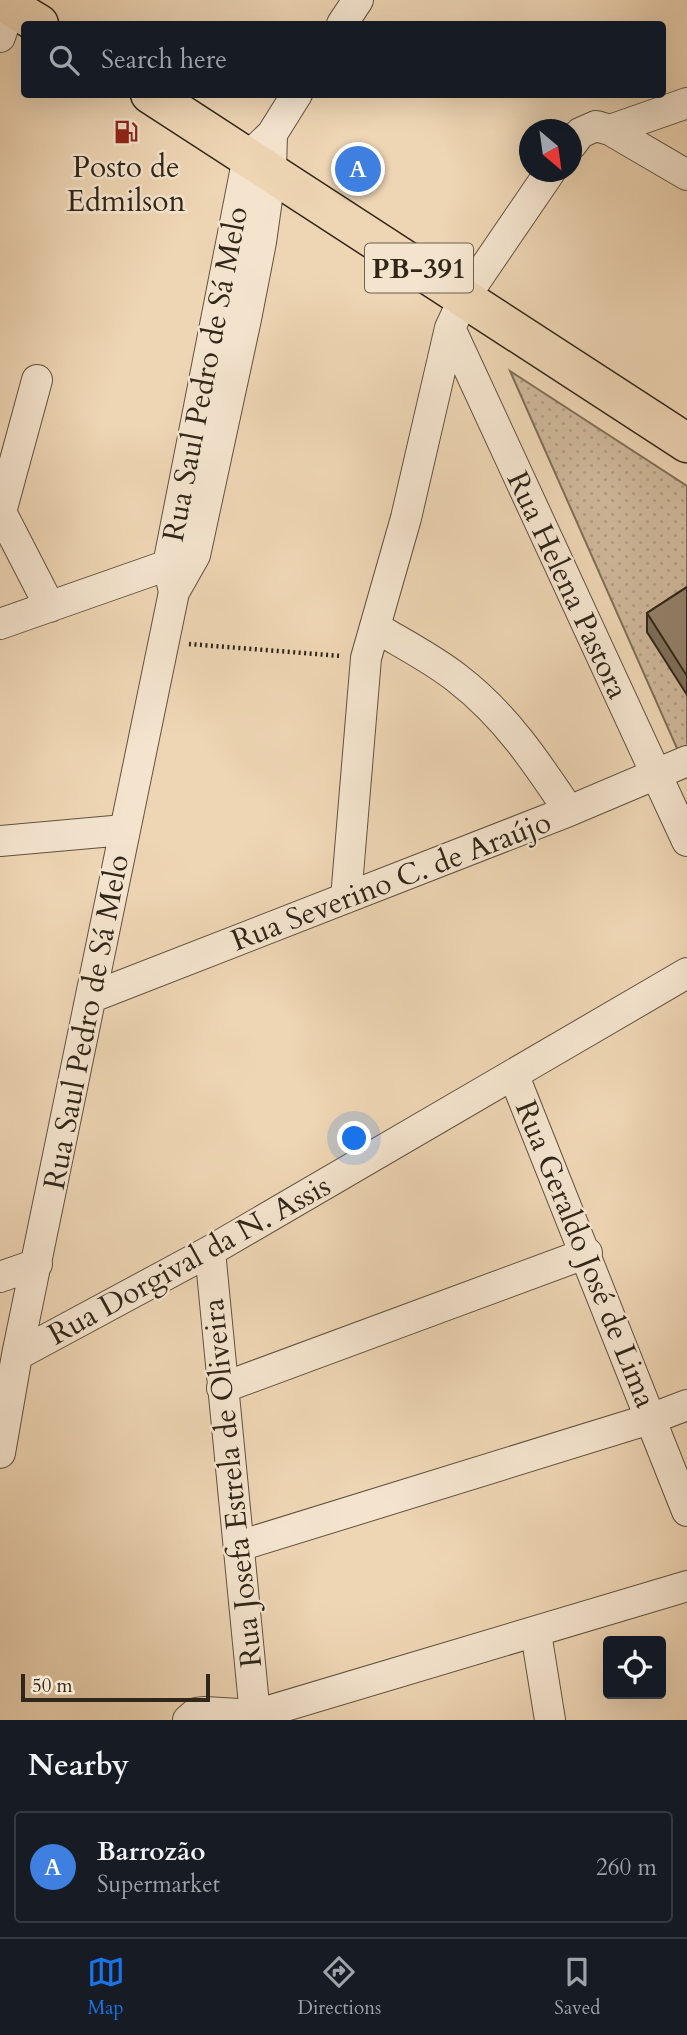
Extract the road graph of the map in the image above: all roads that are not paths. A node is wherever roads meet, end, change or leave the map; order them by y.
1 (358, 0) edge
2 (344, 21) edge
3 (157, 98) edge
4 (295, 98) edge
5 (687, 103) edge
6 (610, 130) junction
7 (582, 133) edge
8 (264, 154) junction
9 (687, 176) edge
10 (543, 182) edge
11 (457, 313) junction
12 (37, 380) dead end
13 (687, 443) edge
14 (1, 511) edge
15 (179, 571) junction
16 (50, 607) junction
17 (0, 624) edge
18 (375, 627) junction
19 (687, 761) edge
20 (655, 775) junction
21 (569, 811) junction
22 (124, 830) junction
23 (0, 841) edge
24 (687, 841) edge
25 (346, 898) junction
26 (687, 973) edge
27 (92, 997) junction
28 (514, 1076) junction
29 (210, 1251) junction
30 (587, 1253) junction
31 (37, 1264) junction
32 (0, 1277) edge
33 (17, 1355) junction
34 (222, 1388) junction
35 (687, 1405) edge
36 (653, 1418) junction
37 (0, 1453) edge
38 (687, 1511) edge
39 (239, 1546) junction
40 (687, 1586) edge
41 (536, 1633) junction
42 (255, 1715) junction
43 (188, 1720) edge
44 (550, 1720) edge

1 - 2 street
3 - 8 main road, PB-391
4 - 8 street
5 - 6 street
6 - 7 street
6 - 9 street
8 - 11 main road, PB-391
8 - 15 street, Rua Saul Pedro de Sá Melo
10 - 11 street
11 - 13 main road, PB-391
11 - 18 street
11 - 20 street, Rua Helena Pastora
12 - 14 street
14 - 16 street
15 - 16 street
15 - 22 street, Rua Saul Pedro de Sá Melo
16 - 17 street
18 - 21 street
18 - 25 street
19 - 20 street, Rua Severino C. de Araújo
20 - 21 street, Rua Severino C. de Araújo
20 - 24 street, Rua Helena Pastora
21 - 25 street, Rua Severino C. de Araújo
22 - 23 street
22 - 27 street, Rua Saul Pedro de Sá Melo
25 - 27 street, Rua Severino C. de Araújo
26 - 28 street, Rua Dorgival da N. Assis
27 - 31 street, Rua Saul Pedro de Sá Melo
28 - 29 street, Rua Dorgival da N. Assis
28 - 30 street, Rua Geraldo José de Lima
29 - 33 street, Rua Dorgival da N. Assis
29 - 34 street, Rua Josefa Estrela de Oliveira
30 - 34 street
30 - 36 street, Rua Geraldo José de Lima
31 - 32 street
31 - 33 street, Rua Saul Pedro de Sá Melo
33 - 37 street, Rua Saul Pedro de Sá Melo
34 - 39 street, Rua Josefa Estrela de Oliveira
35 - 36 street
36 - 38 street, Rua Geraldo José de Lima
36 - 39 street
39 - 42 street, Rua Josefa Estrela de Oliveira
40 - 41 street
41 - 42 street
41 - 44 street
42 - 43 street

